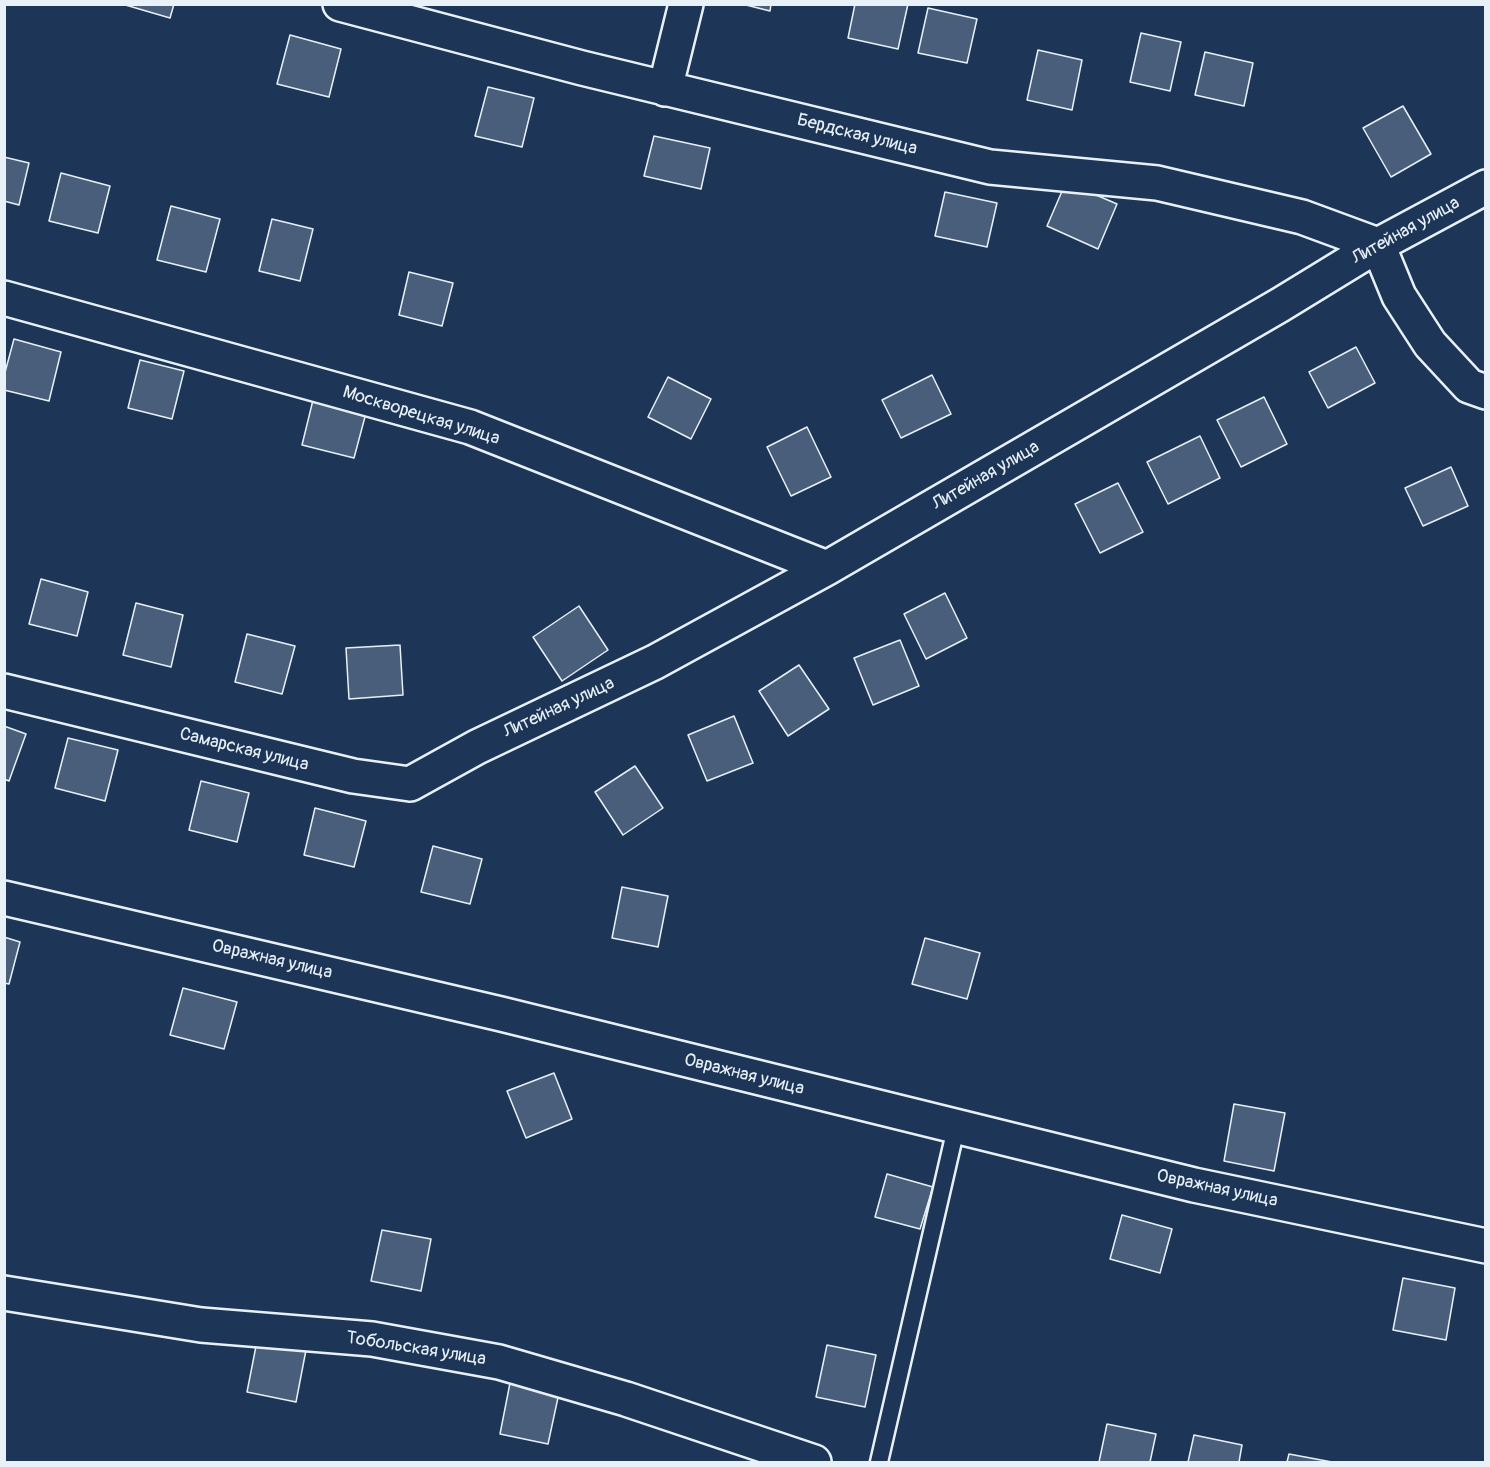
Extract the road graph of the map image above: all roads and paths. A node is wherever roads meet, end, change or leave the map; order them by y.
1 (340, 4) edge
2 (686, 4) edge
3 (665, 89) junction
4 (1485, 187) edge
5 (1378, 244) junction
6 (4, 298) edge
7 (1485, 392) edge
8 (827, 568) junction
9 (4, 692) edge
10 (477, 747) joint
11 (4, 898) edge
12 (956, 1128) junction
13 (1485, 1246) edge
14 (4, 1293) edge
15 (814, 1462) edge
16 (879, 1462) edge

1 - 3 street, Бердская улица
2 - 3 street
3 - 5 street, Бердская улица
4 - 5 street, Литейная улица
5 - 7 street
5 - 8 street, Литейная улица
6 - 8 street, Москворецкая улица
8 - 10 street, Литейная улица
9 - 10 street, Самарская улица
11 - 12 street, Овражная улица
12 - 13 street, Овражная улица
12 - 16 lane
14 - 15 street, Тобольская улица

